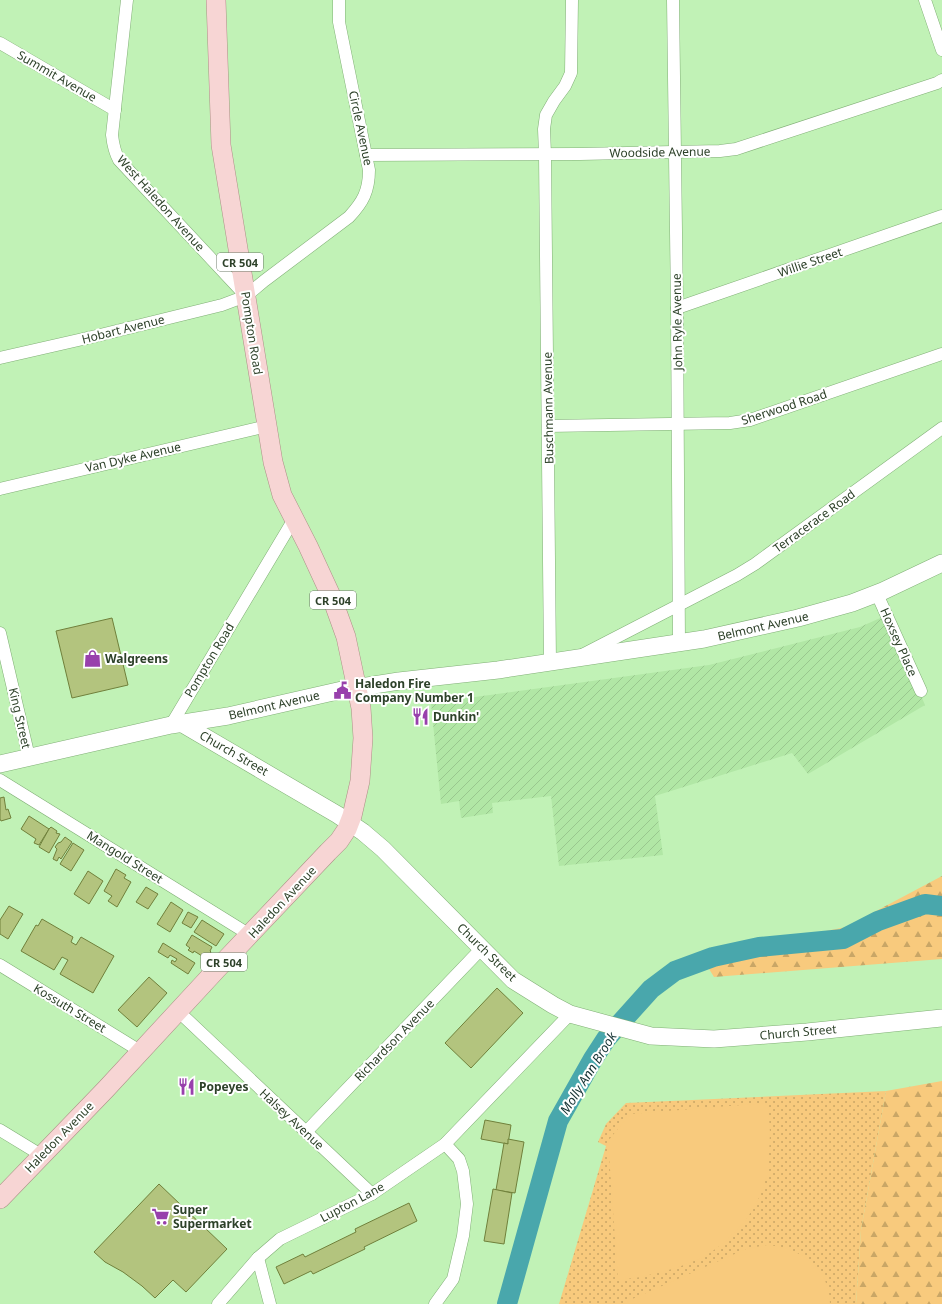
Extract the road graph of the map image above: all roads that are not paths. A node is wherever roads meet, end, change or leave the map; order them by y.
1 (127, 0) edge
2 (216, 0) edge
3 (339, 0) edge
4 (572, 0) edge
5 (673, 0) edge
6 (925, 0) edge
7 (0, 43) edge
8 (942, 50) edge
9 (942, 80) edge
10 (115, 110) junction
11 (675, 152) junction
12 (546, 154) junction
13 (366, 155) junction
14 (942, 216) edge
15 (246, 296) junction
16 (677, 308) junction
17 (942, 354) edge
18 (0, 358) edge
19 (678, 425) junction
20 (267, 426) junction
21 (548, 426) junction
22 (942, 428) edge
23 (0, 488) edge
24 (294, 519) junction
25 (942, 563) edge
26 (877, 594) junction
27 (679, 604) junction
28 (0, 633) edge
29 (680, 643) junction
30 (574, 659) junction
31 (550, 662) junction
32 (357, 687) junction
33 (921, 691) dead end
34 (176, 724) junction
35 (29, 757) junction
36 (0, 764) edge
37 (0, 780) edge
38 (349, 822) junction
39 (250, 935) junction
40 (482, 948) junction
41 (0, 965) edge
42 (178, 1011) junction
43 (570, 1014) junction
44 (942, 1018) edge
45 (140, 1051) junction
46 (0, 1130) edge
47 (306, 1132) junction
48 (445, 1144) junction
49 (41, 1155) junction
50 (372, 1194) junction
51 (0, 1199) edge
52 (258, 1258) junction
53 (218, 1304) edge
54 (270, 1304) edge
55 (435, 1304) edge

1 - 10 street, West Haledon Avenue
2 - 15 main road, Pompton Road / CR 504
3 - 13 street, Circle Avenue
4 - 12 street, Buschmann Avenue
5 - 11 street, John Ryle Avenue
6 - 8 street
7 - 10 street, Summit Avenue
9 - 11 street, Woodside Avenue
10 - 15 street, West Haledon Avenue
11 - 12 street, Woodside Avenue
11 - 16 street, John Ryle Avenue
12 - 13 street, Woodside Avenue
12 - 21 street, Buschmann Avenue
13 - 15 street, Circle Avenue
14 - 16 street, Willie Street
15 - 18 street, Hobart Avenue
15 - 20 main road, Pompton Road / CR 504
16 - 19 street, John Ryle Avenue
17 - 19 street, Sherwood Road
19 - 21 street, Sherwood Road
19 - 27 street, John Ryle Avenue
20 - 23 street, Van Dyke Avenue
20 - 24 main road, Pompton Road / CR 504
21 - 31 street, Buschmann Avenue
22 - 27 street, Terracerace Road
24 - 32 main road, CR 504
24 - 34 street, Pompton Road
25 - 26 main road, Belmont Avenue
26 - 29 main road, Belmont Avenue
26 - 33 street, Hoxsey Place
27 - 29 street, John Ryle Avenue
27 - 30 street, Belmont Avenue
28 - 35 street, King Street
29 - 30 main road, Belmont Avenue
30 - 31 main road, Belmont Avenue
31 - 32 main road, Belmont Avenue
32 - 34 main road, Belmont Avenue
32 - 38 main road, Haledon Avenue / CR 504
34 - 35 main road, Belmont Avenue
34 - 38 main road, Church Street
35 - 36 main road, Belmont Avenue
37 - 39 street, Mangold Street
38 - 39 main road, Haledon Avenue / CR 504
38 - 40 main road, Church Street
39 - 42 main road, Haledon Avenue / CR 504
40 - 43 main road, Church Street
40 - 47 street, Richardson Avenue
41 - 45 street, Kossuth Street
42 - 45 main road, Haledon Avenue / CR 504
42 - 47 street, Halsey Avenue
43 - 44 main road, Church Street
43 - 48 street, Lupton Lane
45 - 49 main road, Haledon Avenue / CR 504
46 - 49 street
47 - 50 street, Halsey Avenue
48 - 50 street, Lupton Lane
48 - 55 street
49 - 51 main road, Haledon Avenue / CR 504
50 - 52 street, Lupton Lane
52 - 53 street, Lupton Lane
52 - 54 street

